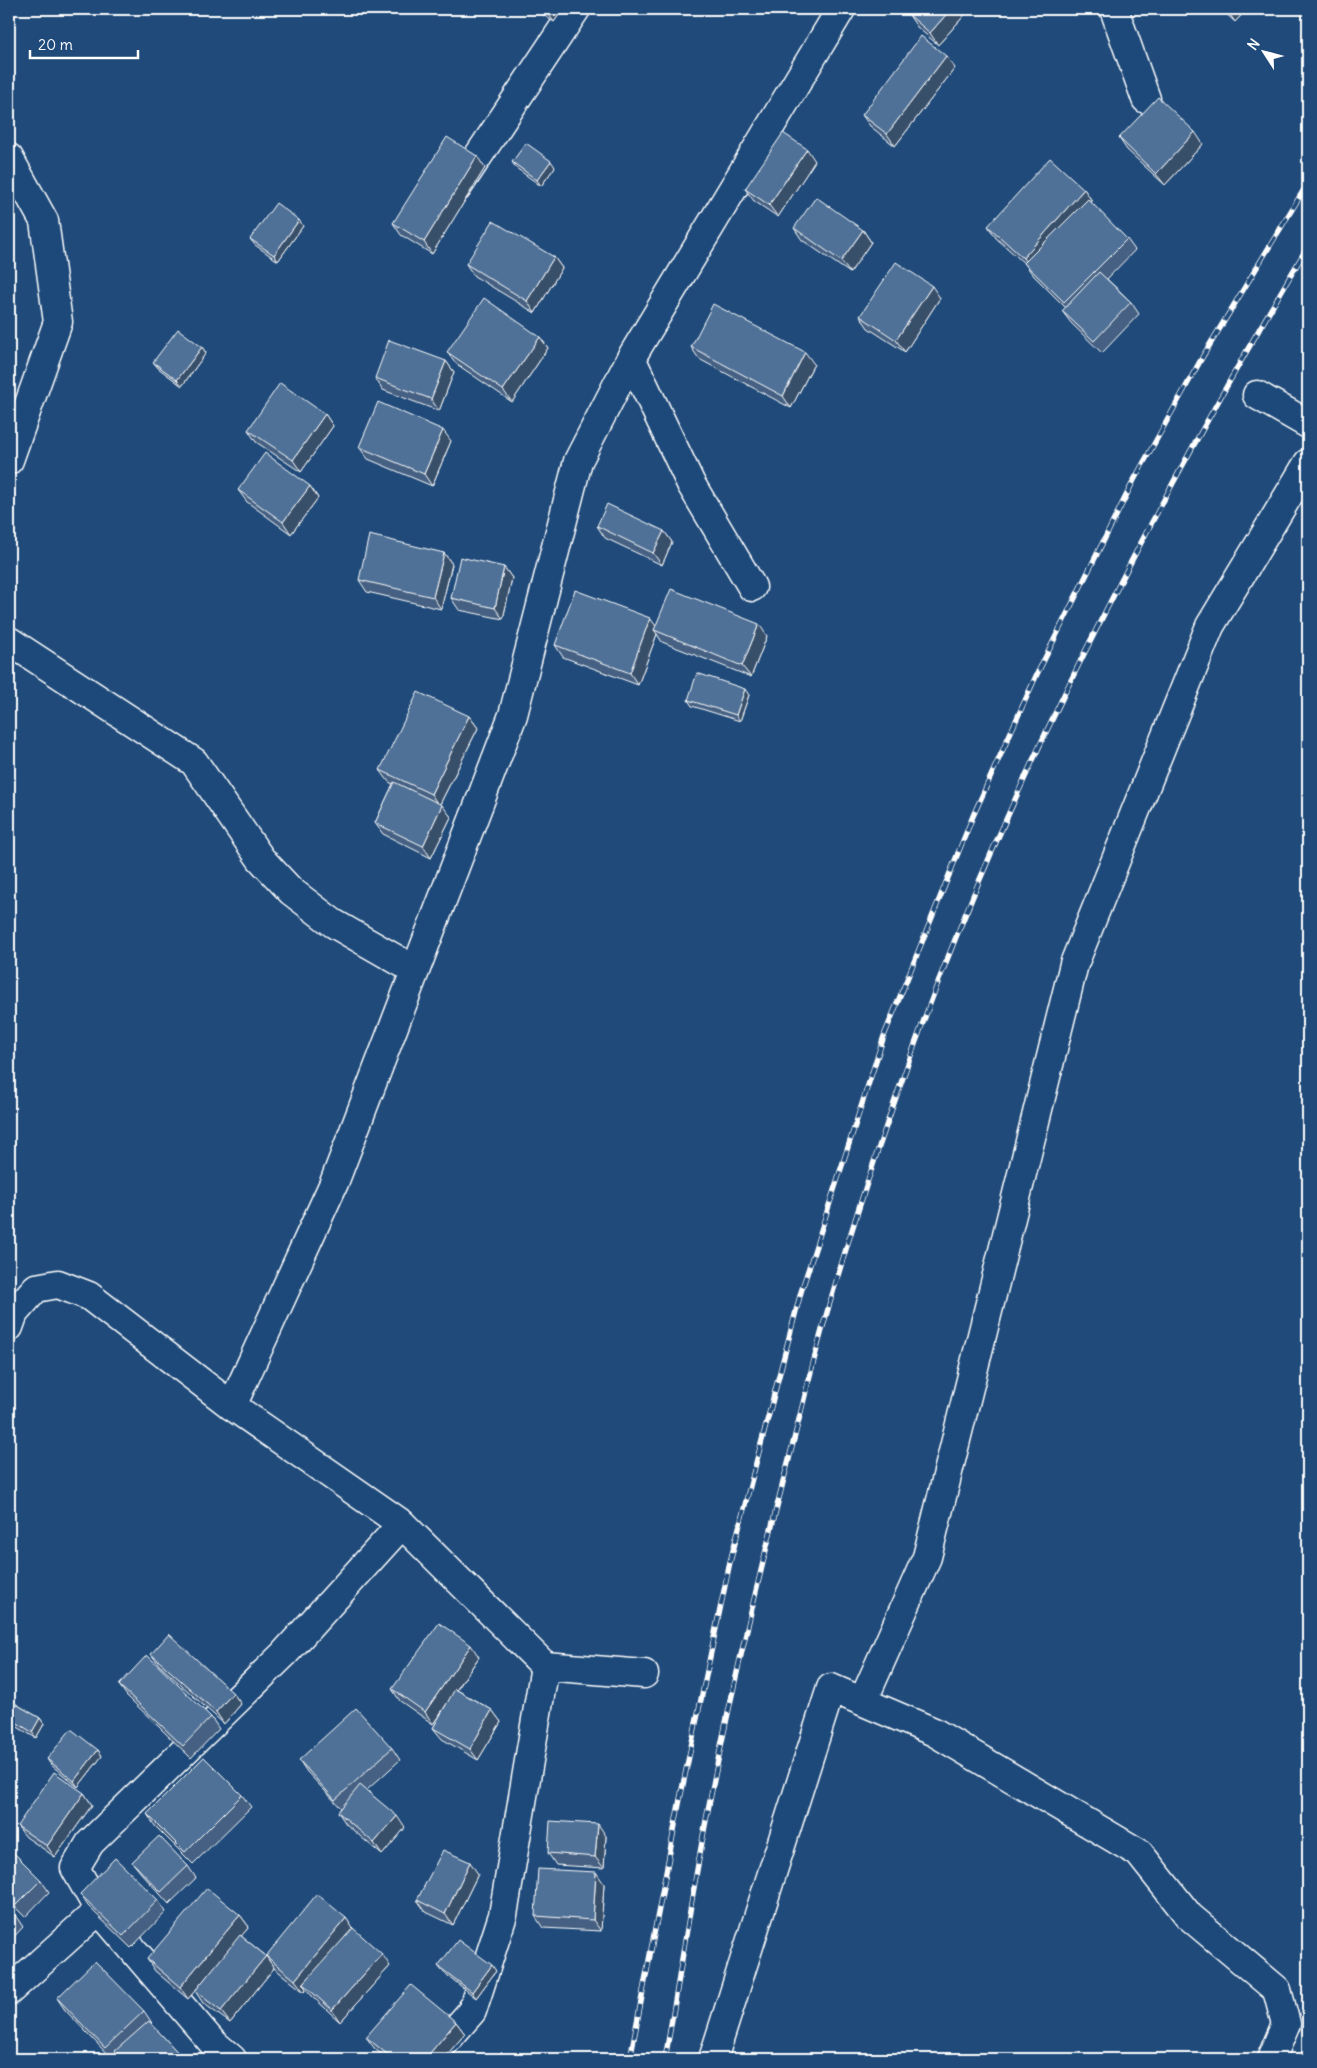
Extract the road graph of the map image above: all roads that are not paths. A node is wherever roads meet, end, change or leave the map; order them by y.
1 (576, 9) edge
2 (841, 9) edge
3 (1114, 9) edge
4 (1146, 99) dead end
5 (9, 158) edge
6 (442, 210) edge
7 (631, 358) junction
8 (1257, 395) dead end
9 (1308, 424) edge
10 (9, 460) edge
11 (1308, 462) edge
12 (752, 587) dead end
13 (9, 641) edge
14 (415, 970) junction
15 (9, 1327) edge
16 (232, 1406) junction
17 (402, 1524) junction
18 (545, 1666) junction
19 (644, 1674) dead end
20 (863, 1701) junction
21 (99, 1910) junction
22 (9, 1991) edge
23 (232, 2059) edge
24 (430, 2059) edge
25 (713, 2059) edge
26 (1271, 2059) edge

1 - 6 street
2 - 7 street
3 - 4 street
5 - 10 street
7 - 12 street
7 - 14 street
8 - 9 street
11 - 20 street
13 - 14 street
14 - 16 street
15 - 16 street
16 - 17 street
17 - 18 street
17 - 21 street
18 - 19 street
18 - 24 street
20 - 25 street
20 - 26 street
21 - 22 street
21 - 23 street

